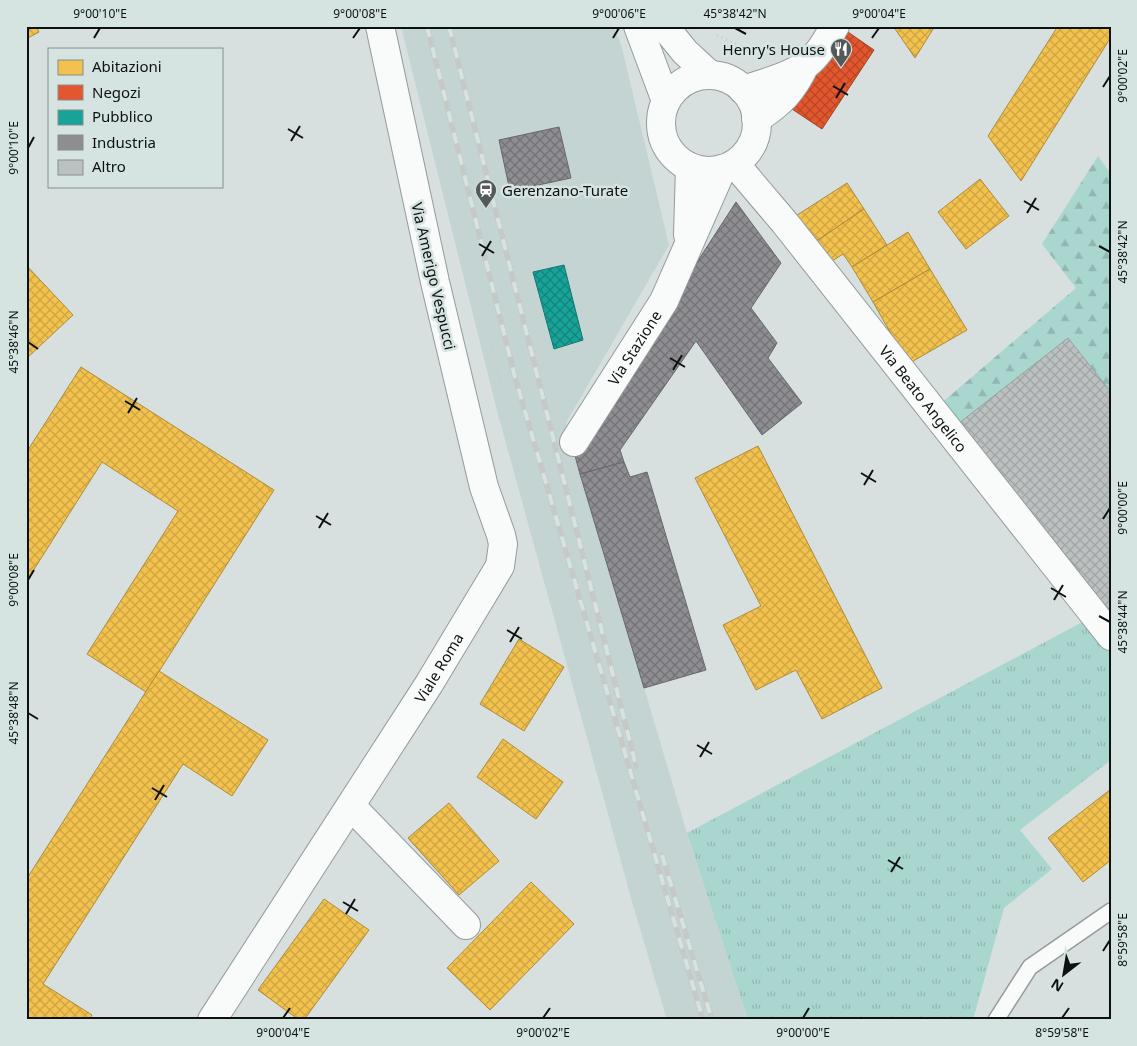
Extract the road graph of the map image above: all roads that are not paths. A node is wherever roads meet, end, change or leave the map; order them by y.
1 (380, 26) edge
2 (638, 26) edge
3 (664, 26) edge
4 (835, 26) edge
5 (805, 65) junction
6 (710, 76) junction
7 (743, 90) junction
8 (666, 101) junction
9 (756, 119) junction
10 (728, 166) junction
11 (690, 167) junction
12 (688, 249) junction
13 (574, 442) dead end
14 (497, 524) joint
15 (1111, 636) edge
16 (351, 806) junction
17 (1111, 911) edge
18 (466, 925) dead end
19 (212, 1020) edge
20 (996, 1020) edge

1 - 14 street, Via Amerigo Vespucci
2 - 8 street
3 - 6 street
4 - 5 street
5 - 7 street
5 - 9 street
6 - 7 street
6 - 8 street
7 - 9 street
8 - 11 street
9 - 10 street
10 - 11 street
10 - 12 street, Via Stazione
10 - 15 street, Via Beato Angelico
11 - 12 street, Via Stazione
12 - 13 street, Via Stazione
14 - 16 street, Viale Roma
16 - 18 street
16 - 19 street, Viale Roma
17 - 20 lane

